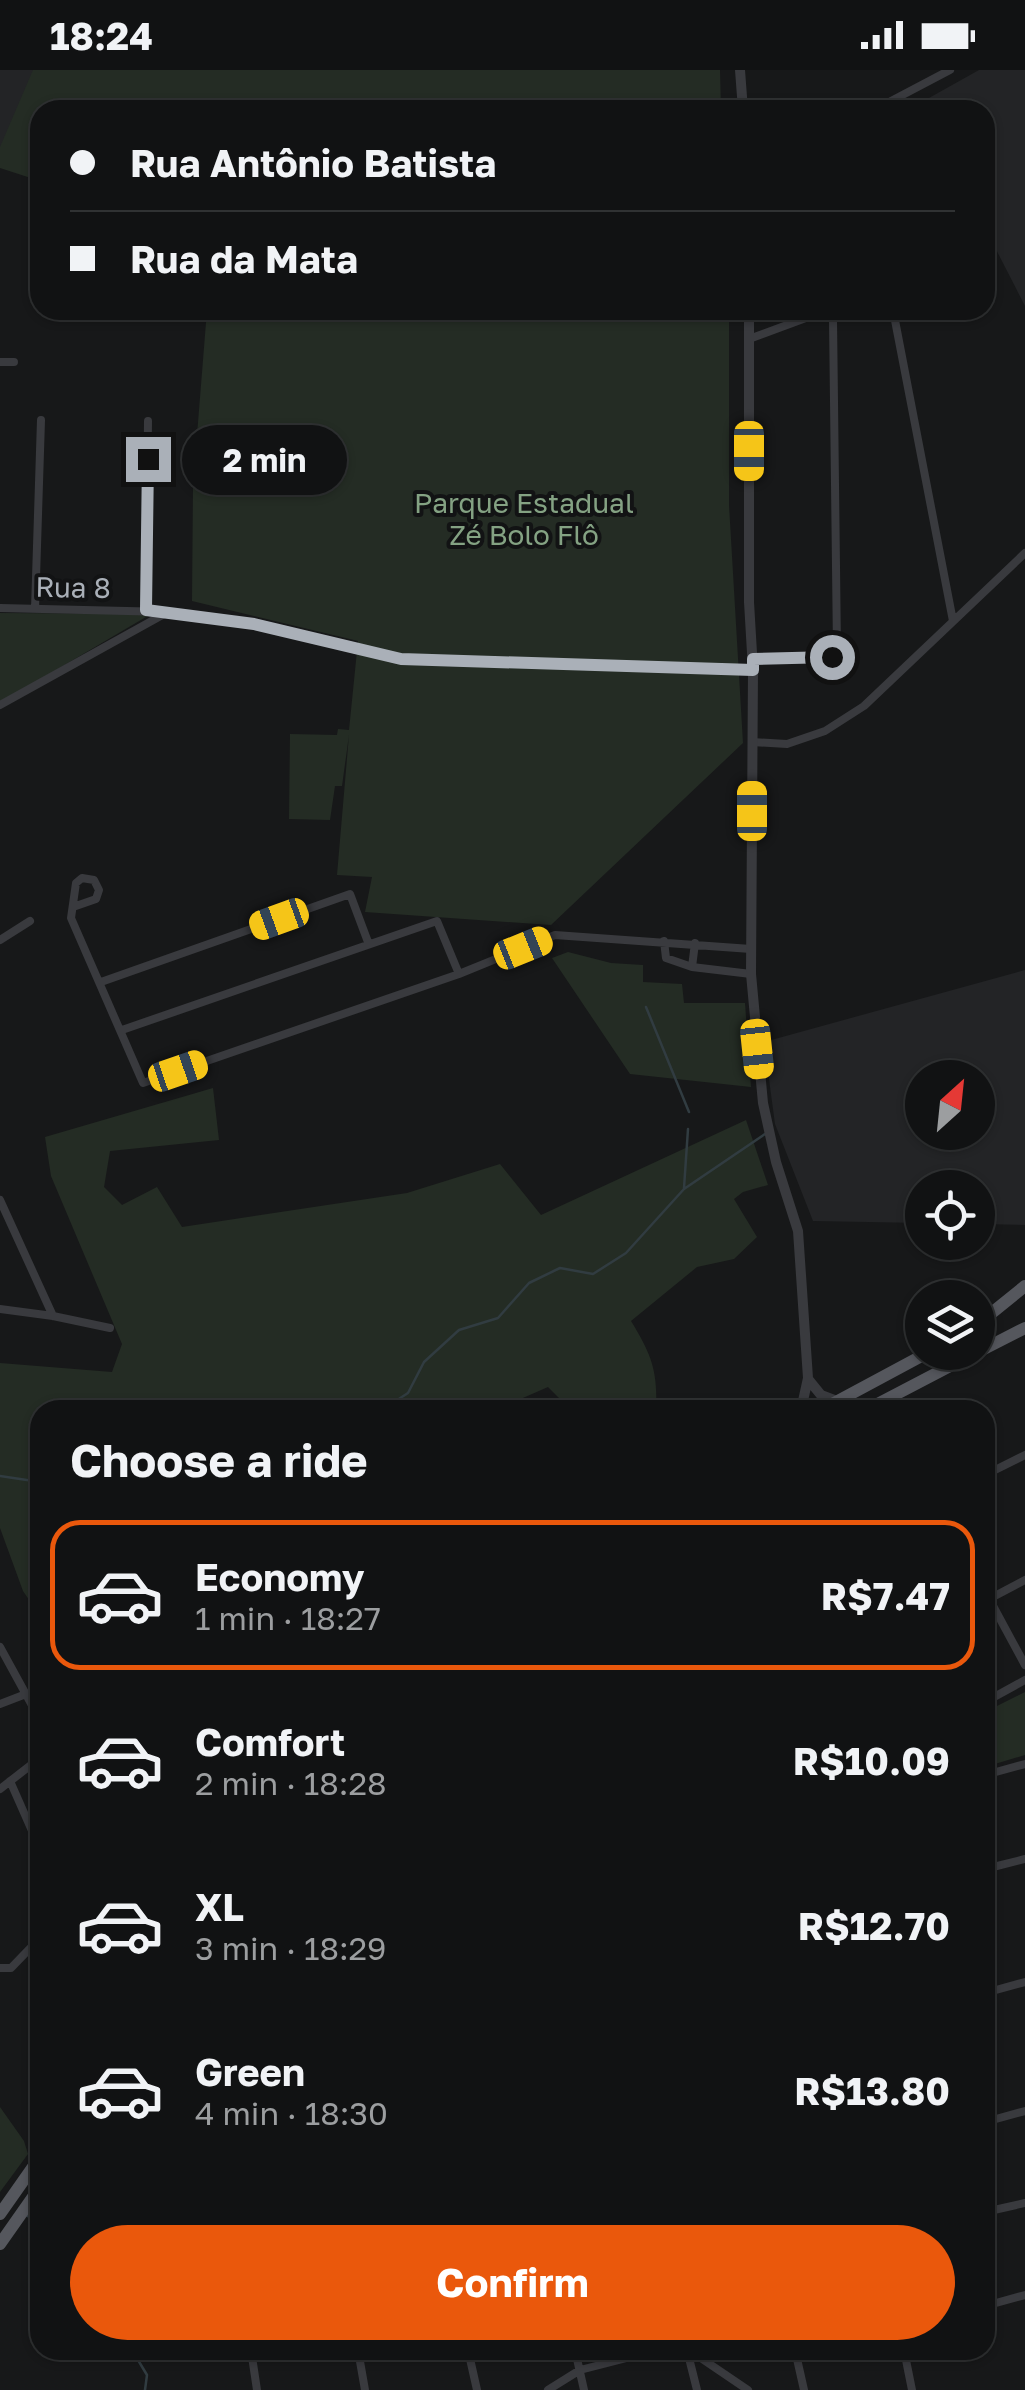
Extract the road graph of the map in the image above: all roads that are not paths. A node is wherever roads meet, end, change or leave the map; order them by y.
1 (740, 70) edge
2 (920, 70) edge
3 (950, 70) edge
4 (926, 83) junction
5 (742, 100) edge
6 (893, 100) edge
7 (749, 320) edge
8 (800, 320) edge
9 (833, 320) edge
10 (895, 320) edge
11 (749, 338) junction
12 (0, 362) edge
13 (14, 362) dead end
14 (41, 420) dead end
15 (148, 421) dead end
16 (1024, 557) edge
17 (0, 608) edge
18 (34, 609) junction
19 (146, 610) junction
20 (168, 612) junction
21 (953, 622) junction
22 (753, 664) junction
23 (0, 705) edge
24 (752, 742) junction
25 (73, 907) dead end
26 (30, 921) dead end
27 (0, 940) edge
28 (664, 941) junction
29 (368, 942) junction
30 (695, 943) junction
31 (752, 949) junction
32 (692, 966) junction
33 (458, 974) junction
34 (751, 974) junction
35 (101, 982) junction
36 (122, 1030) junction
37 (0, 1200) edge
38 (1025, 1286) edge
39 (0, 1309) edge
40 (995, 1310) edge
41 (53, 1316) junction
42 (110, 1328) dead end
43 (1025, 1328) edge
44 (995, 1343) edge
45 (905, 1365) edge
46 (946, 1370) edge
47 (808, 1378) junction
48 (802, 1400) edge
49 (832, 1400) edge
50 (841, 1400) edge
51 (895, 1400) edge
52 (1025, 1454) edge
53 (995, 1470) edge
54 (1025, 1580) edge
55 (995, 1593) edge
56 (995, 1613) edge
57 (0, 1648) edge
58 (1025, 1665) edge
59 (1025, 1680) edge
60 (26, 1694) junction
61 (995, 1696) edge
62 (30, 1701) edge
63 (0, 1704) edge
64 (1025, 1764) edge
65 (30, 1766) edge
66 (995, 1772) edge
67 (10, 1781) junction
68 (0, 1790) edge
69 (30, 1826) edge
70 (1025, 1859) edge
71 (995, 1867) edge
72 (30, 1949) edge
73 (0, 1968) edge
74 (1025, 1982) edge
75 (995, 1990) edge
76 (1025, 2112) edge
77 (995, 2120) edge
78 (30, 2171) edge
79 (30, 2202) edge
80 (1025, 2203) edge
81 (995, 2210) edge
82 (1, 2213) edge
83 (0, 2244) edge
84 (1025, 2296) edge
85 (995, 2304) edge
86 (252, 2360) edge
87 (360, 2360) edge
88 (470, 2360) edge
89 (578, 2360) edge
90 (619, 2360) edge
91 (690, 2360) edge
92 (703, 2360) edge
93 (797, 2360) edge
94 (906, 2360) edge
95 (580, 2370) junction
96 (257, 2390) edge
97 (365, 2390) edge
98 (477, 2390) edge
99 (548, 2390) edge
100 (584, 2390) edge
101 (697, 2390) edge
102 (748, 2390) edge
103 (804, 2390) edge
104 (912, 2390) edge

1 - 5 street
2 - 4 street
3 - 4 street
4 - 6 street
7 - 11 street
8 - 11 street, Rua 8
9 - 22 street, Rua 8
10 - 21 street
11 - 22 street
12 - 13 street
14 - 18 street
15 - 19 street
16 - 21 street
17 - 18 street, Rua 8
18 - 19 street, Rua 8
19 - 20 street, Rua 8
20 - 22 street, Rua 8
20 - 23 street
21 - 24 street
22 - 24 street
24 - 31 street
25 - 35 street
26 - 27 street
28 - 30 street
28 - 32 street
28 - 33 street
29 - 33 street
29 - 35 street
29 - 36 street
30 - 31 street
30 - 32 street
31 - 34 street
32 - 34 street
33 - 36 street
34 - 47 street
35 - 36 street
37 - 41 street
38 - 40 main road
39 - 41 street
41 - 42 street
43 - 44 main road
45 - 50 main road
46 - 51 main road
47 - 48 street
47 - 49 street
52 - 53 street
54 - 55 street
56 - 58 street
57 - 60 street
59 - 61 street
60 - 62 street
60 - 63 street
64 - 66 street
65 - 67 street
67 - 68 street
67 - 69 street
70 - 71 street
72 - 73 street
74 - 75 street
76 - 77 street
78 - 82 main road
79 - 83 main road
80 - 81 street
84 - 85 street
86 - 96 street
87 - 97 street
88 - 98 street
89 - 95 street
90 - 95 street
91 - 101 street
92 - 102 street
93 - 103 street
94 - 104 street
95 - 99 street
95 - 100 street

